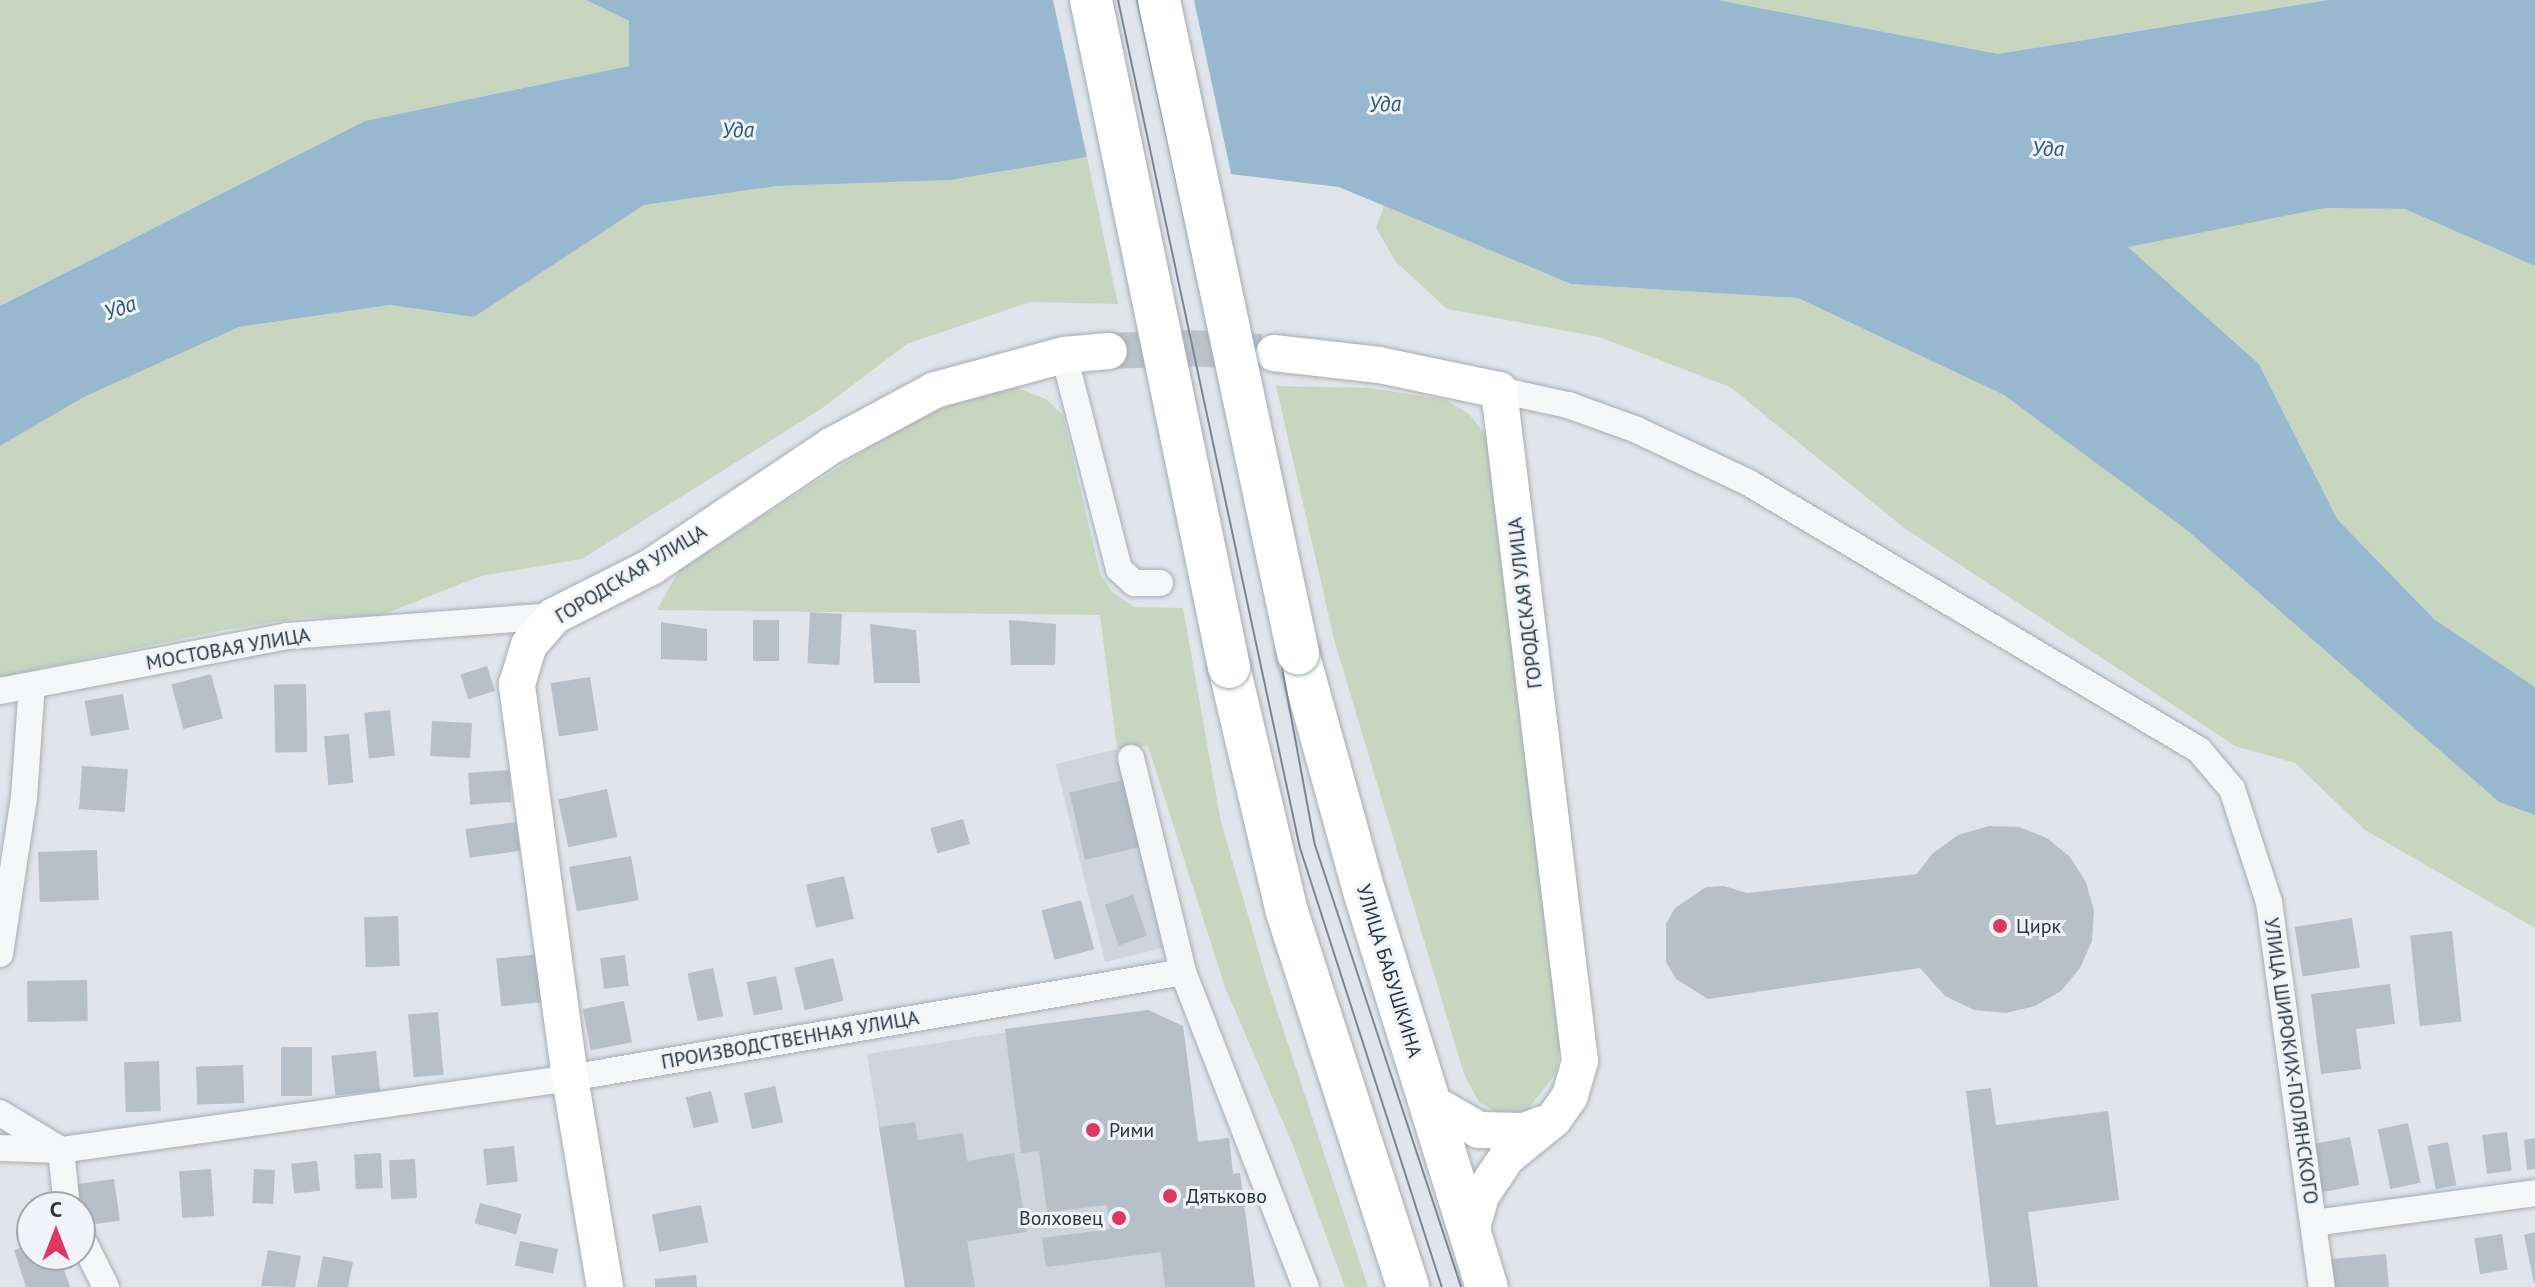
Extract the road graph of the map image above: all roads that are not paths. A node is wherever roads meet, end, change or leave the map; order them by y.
1 (1091, 0) edge
2 (1159, 0) edge
3 (1109, 351) tunnel mouth
4 (1274, 353) tunnel mouth
5 (1064, 355) junction
6 (1499, 390) junction
7 (1160, 583) dead end
8 (554, 616) junction
9 (32, 685) junction
10 (0, 691) edge
11 (1131, 758) dead end
12 (0, 954) edge
13 (1183, 972) junction
14 (570, 1078) junction
15 (1429, 1101) junction
16 (0, 1113) edge
17 (1554, 1119) junction
18 (0, 1148) edge
19 (61, 1150) junction
20 (65, 1191) edge
21 (2535, 1193) edge
22 (2314, 1223) junction
23 (1470, 1235) junction
24 (96, 1267) edge
25 (106, 1287) edge
26 (605, 1287) edge
27 (1306, 1287) edge
28 (1408, 1287) edge
29 (1487, 1287) edge
30 (2322, 1287) edge

1 - 28 main road, bridge
2 - 15 main road, УЛИЦА БАБУШКИНА, bridge
3 - 5 street, ГОРОДСКАЯ УЛИЦА
4 - 6 street
5 - 7 street
5 - 8 street, ГОРОДСКАЯ УЛИЦА
6 - 17 street, ГОРОДСКАЯ УЛИЦА
6 - 22 street, УЛИЦА ШИРОКИХ-ПОЛЯНСКОГО
8 - 9 street, МОСТОВАЯ УЛИЦА
8 - 14 street, ГОРОДСКАЯ УЛИЦА
9 - 10 street, МОСТОВАЯ УЛИЦА
9 - 12 street
11 - 13 street
13 - 14 street, ПРОИЗВОДСТВЕННАЯ УЛИЦА
13 - 27 street
14 - 19 street, ПРОИЗВОДСТВЕННАЯ УЛИЦА
14 - 26 street, ГОРОДСКАЯ УЛИЦА
15 - 17 street
15 - 23 main road, УЛИЦА БАБУШКИНА
16 - 19 street
17 - 23 street
18 - 19 street, ПРОИЗВОДСТВЕННАЯ УЛИЦА
19 - 20 street
21 - 22 street
22 - 30 street, УЛИЦА ШИРОКИХ-ПОЛЯНСКОГО
23 - 29 main road, УЛИЦА БАБУШКИНА
24 - 25 street

